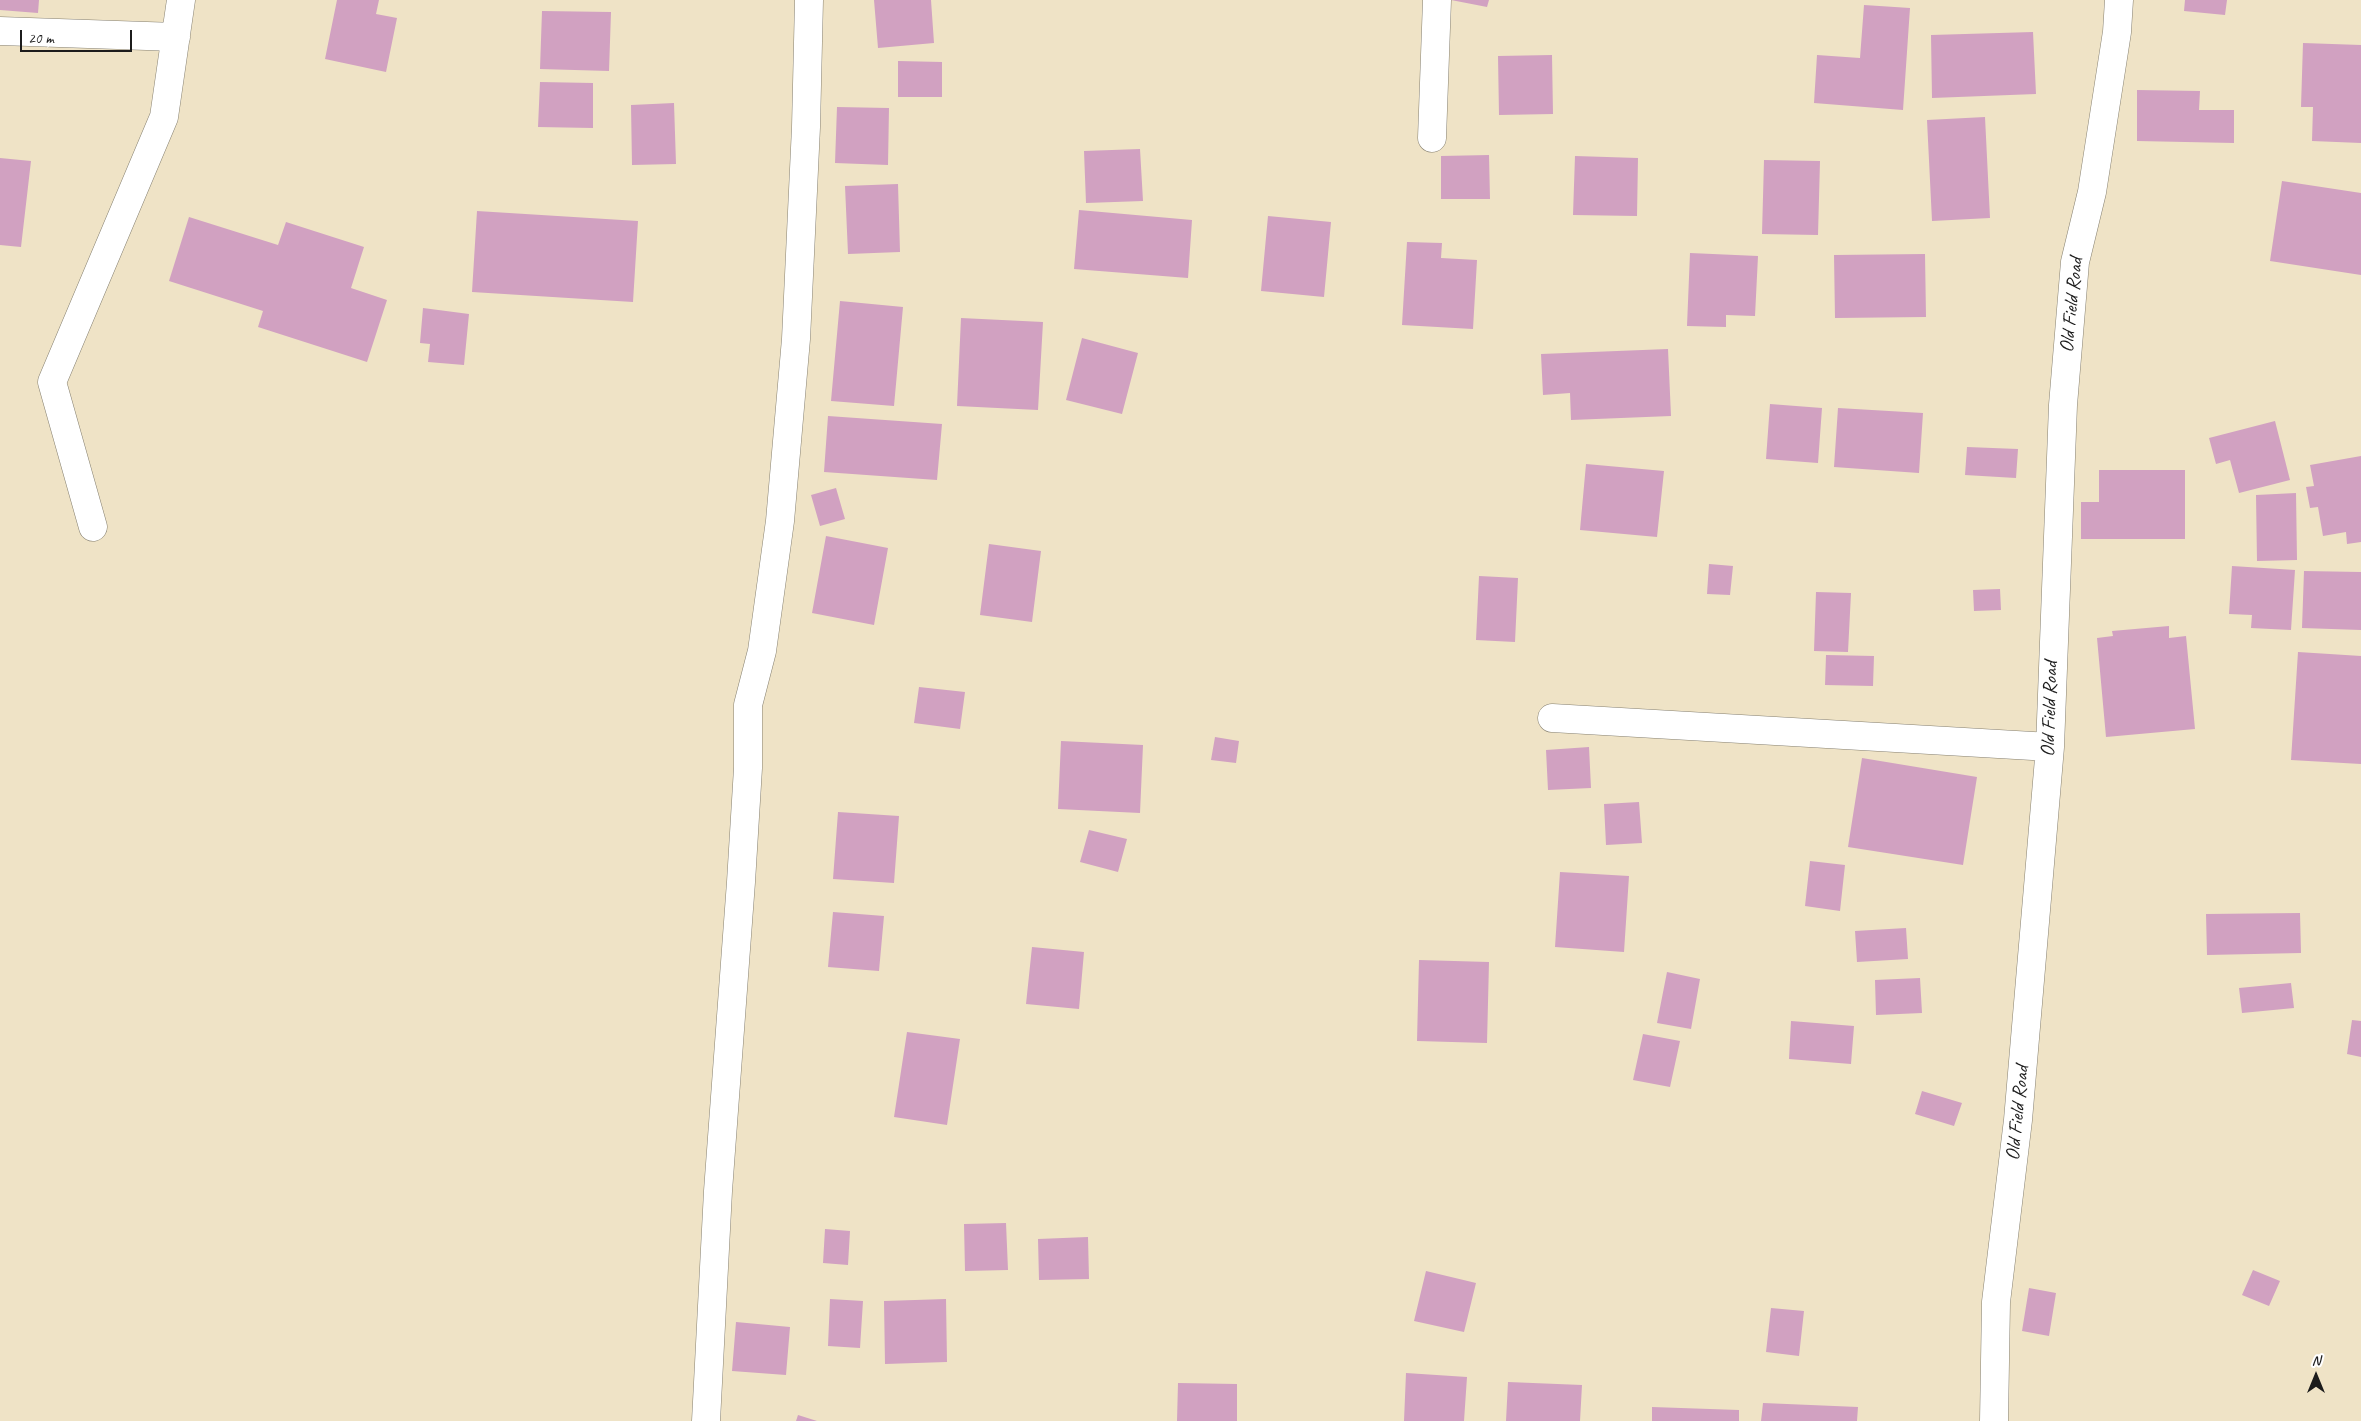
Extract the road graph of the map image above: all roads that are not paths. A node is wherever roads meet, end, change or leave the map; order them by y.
1 (181, 0) edge
2 (809, 0) edge
3 (1437, 0) edge
4 (2119, 0) edge
5 (0, 31) edge
6 (176, 37) junction
7 (1432, 138) dead end
8 (93, 527) dead end
9 (1552, 718) dead end
10 (2050, 747) junction
11 (706, 1421) edge
12 (1994, 1421) edge

1 - 6 street
2 - 11 street
3 - 7 street
4 - 10 street, Old Field Road
5 - 6 street
6 - 8 street
9 - 10 street
10 - 12 street, Old Field Road

